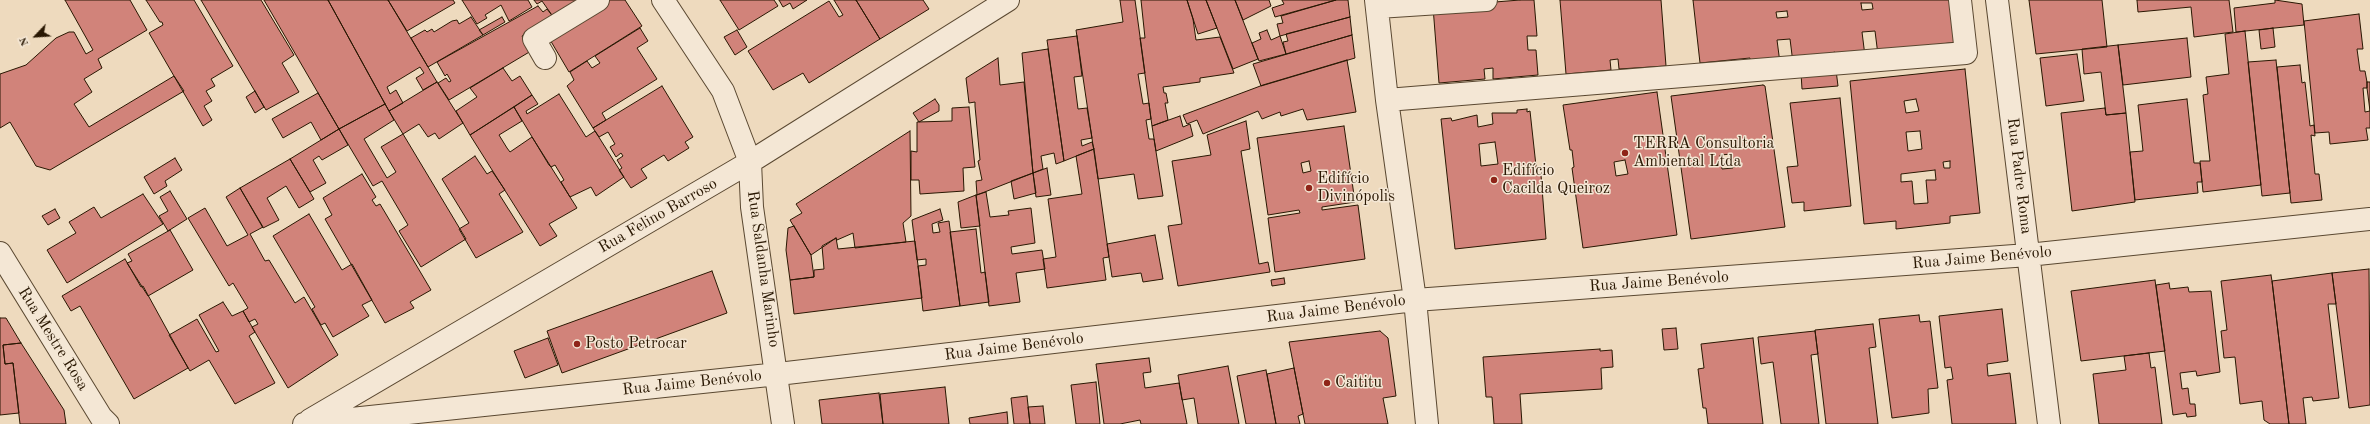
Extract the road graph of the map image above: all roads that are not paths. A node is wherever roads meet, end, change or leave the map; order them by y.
1 (598, 0) edge
2 (663, 0) edge
3 (1008, 0) edge
4 (1486, 0) edge
5 (1960, 0) edge
6 (1997, 0) edge
7 (1377, 4) edge
8 (545, 58) dead end
9 (1387, 100) junction
10 (750, 162) junction
11 (2370, 219) edge
12 (0, 253) edge
13 (2028, 254) junction
14 (1414, 300) junction
15 (778, 374) junction
16 (108, 424) edge
17 (304, 424) edge
18 (783, 424) edge
19 (1427, 424) edge
20 (2049, 424) edge

1 - 8 street
2 - 10 street, Rua Saldanha Marinho
3 - 10 street, Rua Felino Barroso
4 - 7 street
5 - 9 street
6 - 13 street, Rua Padre Roma
7 - 9 street
9 - 14 street
10 - 15 street, Rua Saldanha Marinho
10 - 17 street, Rua Felino Barroso
11 - 13 street, Rua Jaime Benévolo
12 - 16 street, Rua Mestre Rosa
13 - 14 street, Rua Jaime Benévolo
13 - 20 street, Rua Padre Roma
14 - 15 street, Rua Jaime Benévolo
14 - 19 street
15 - 17 street, Rua Jaime Benévolo
15 - 18 street, Rua Saldanha Marinho

